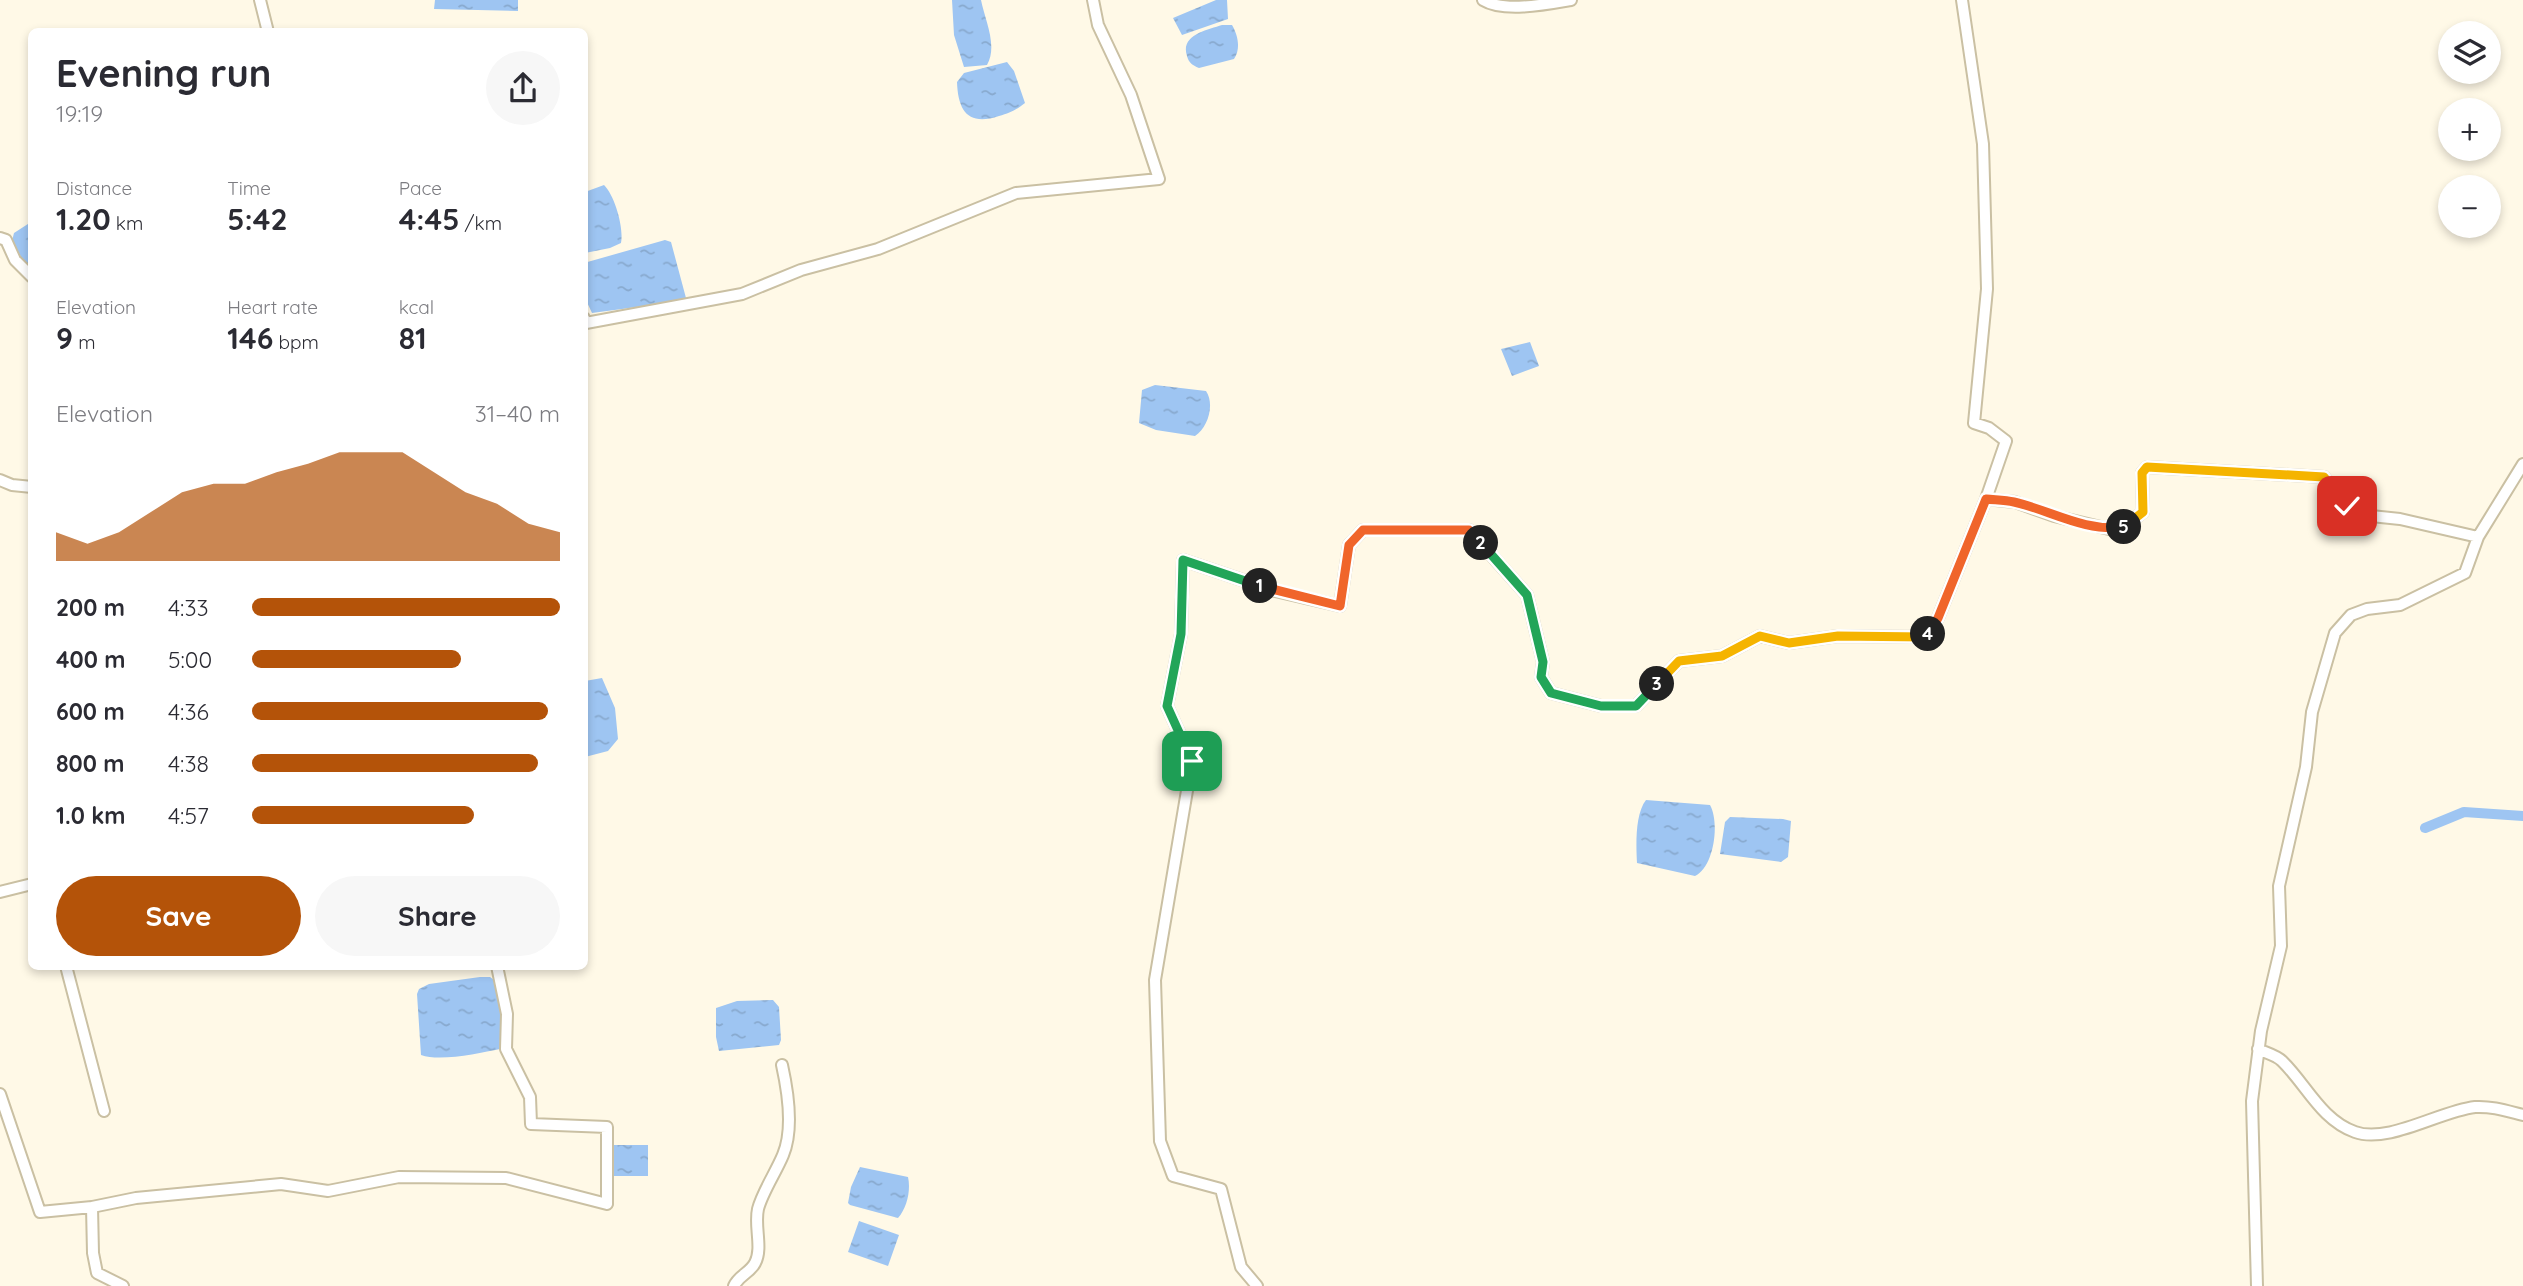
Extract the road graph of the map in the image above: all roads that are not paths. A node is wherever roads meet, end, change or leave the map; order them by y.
1 (260, 0) edge
2 (1093, 0) edge
3 (1483, 0) edge
4 (1571, 0) edge
5 (1962, 0) edge
6 (267, 28) edge
7 (0, 238) edge
8 (28, 273) edge
9 (588, 323) edge
10 (2523, 464) edge
11 (0, 480) edge
12 (28, 487) edge
13 (1986, 499) junction
14 (2478, 537) junction
15 (28, 885) edge
16 (0, 892) edge
17 (67, 970) edge
18 (498, 970) edge
19 (2258, 1049) junction
20 (782, 1065) dead end
21 (0, 1094) edge
22 (104, 1111) dead end
23 (2523, 1115) edge
24 (92, 1207) junction
25 (123, 1286) edge
26 (734, 1286) edge
27 (1257, 1286) edge
28 (2257, 1286) edge

1 - 6 street
2 - 9 street
3 - 4 street
5 - 13 street
7 - 8 street
10 - 14 street
11 - 12 street
13 - 14 street
13 - 27 street
14 - 19 street
15 - 16 street
17 - 22 street
18 - 24 street
19 - 23 street
19 - 28 street
20 - 26 street
21 - 24 street
24 - 25 street

